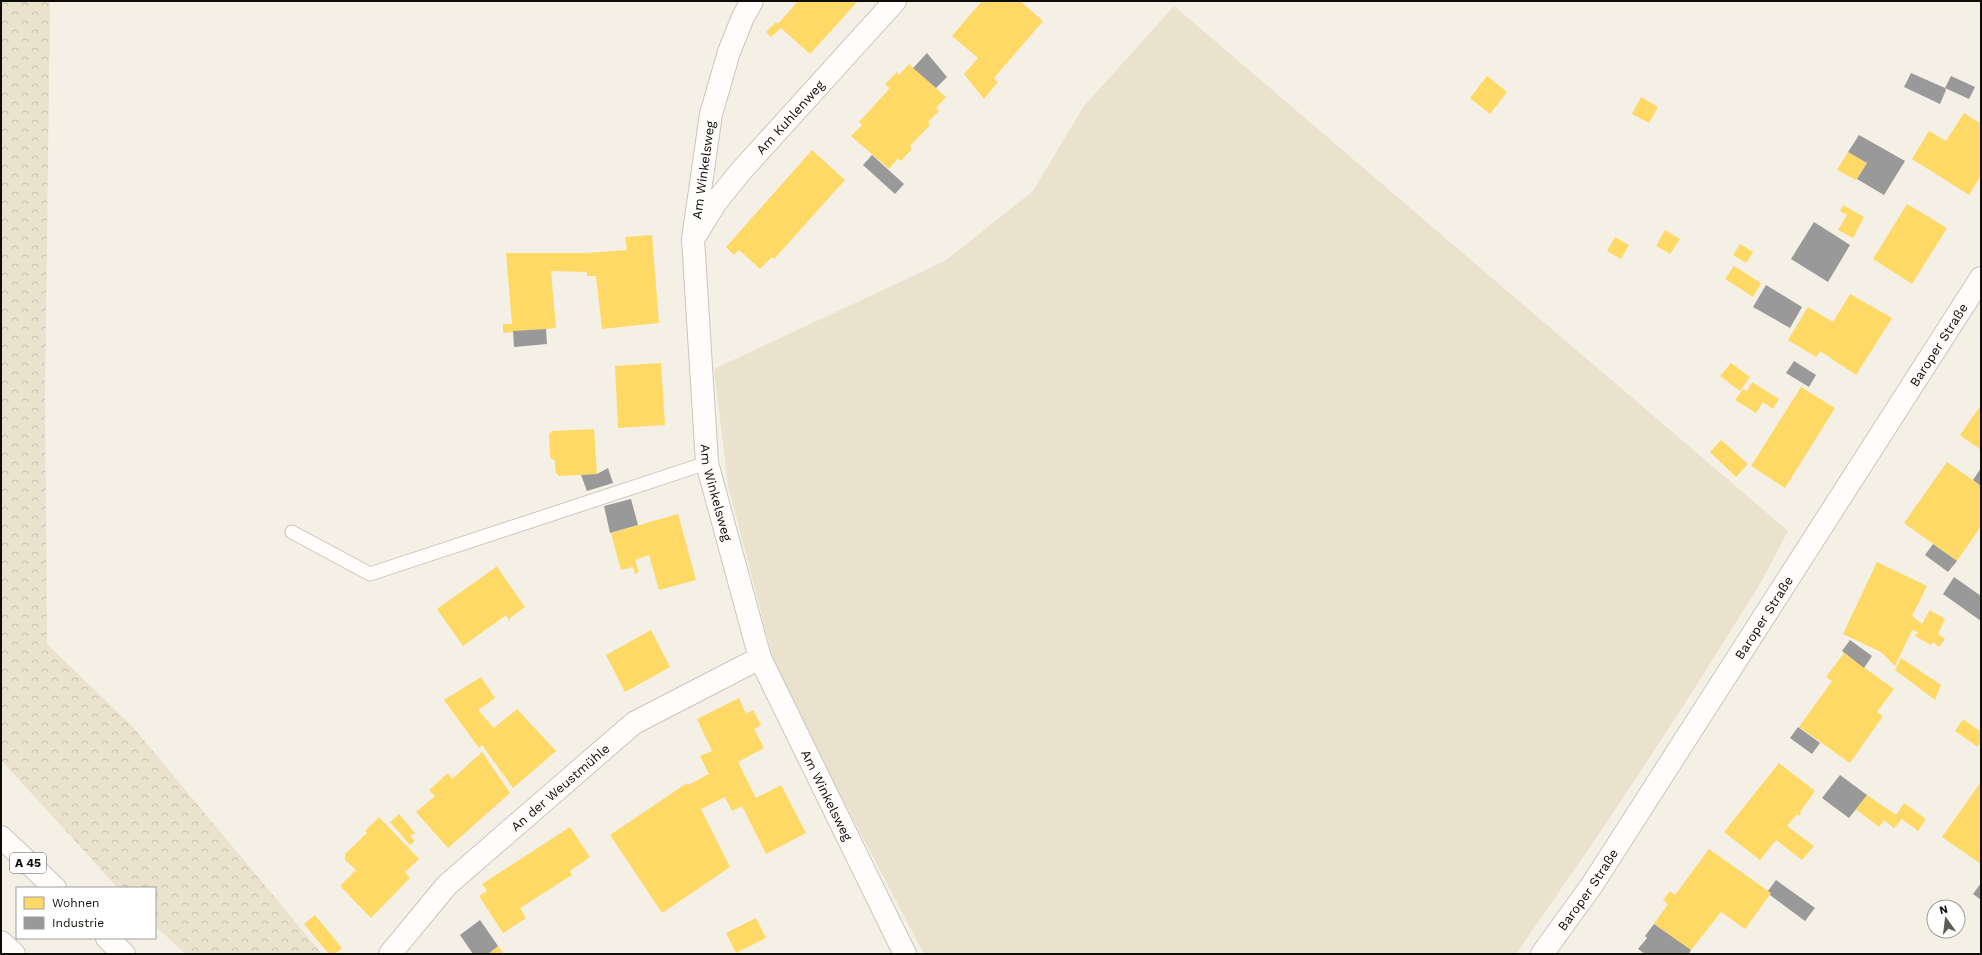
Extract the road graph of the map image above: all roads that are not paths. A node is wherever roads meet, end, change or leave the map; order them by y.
1 (752, 1) edge
2 (895, 1) edge
3 (693, 239) junction
4 (1981, 278) edge
5 (706, 463) junction
6 (292, 532) dead end
7 (760, 658) junction
8 (1, 837) edge
9 (54, 887) edge
10 (109, 939) edge
11 (1, 942) edge
12 (14, 954) edge
13 (124, 954) edge
14 (390, 954) edge
15 (905, 954) edge
16 (1542, 954) edge

1 - 3 main road, Am Winkelsweg
2 - 3 main road, Am Kuhlenweg
3 - 5 main road, Am Winkelsweg
4 - 16 main road, Baroper Straße
5 - 6 lane
5 - 7 main road, Am Winkelsweg
7 - 14 main road, An der Weustmühle
7 - 15 main road, Am Winkelsweg
8 - 9 main road, A 45
10 - 13 main road
11 - 12 main road

